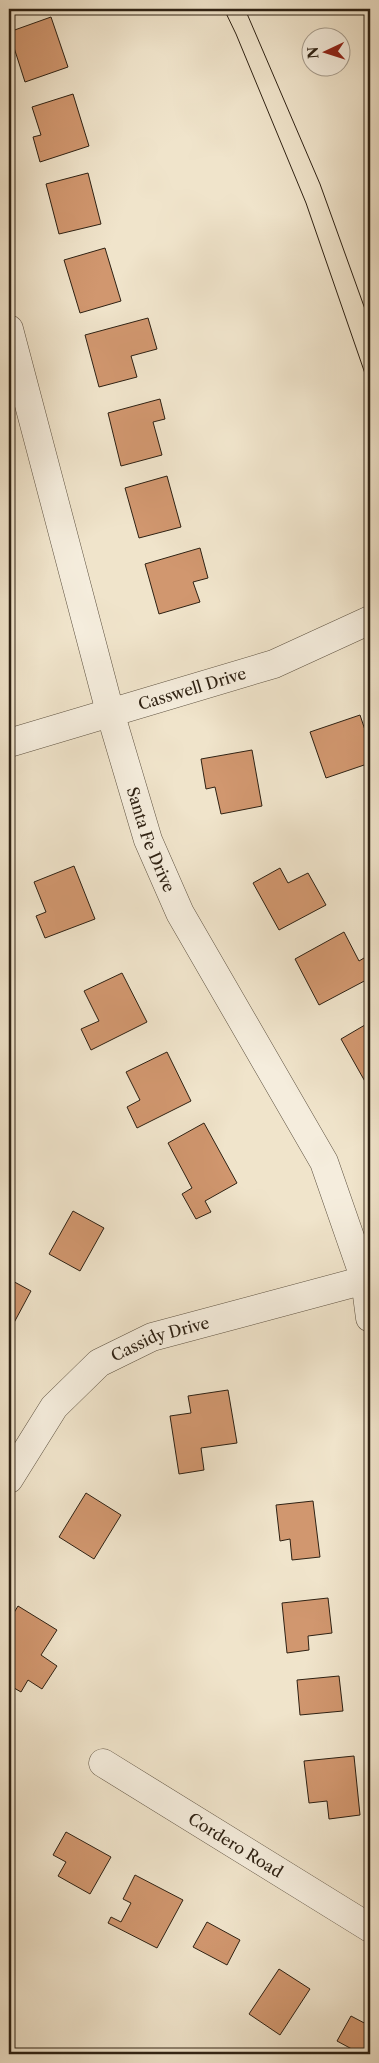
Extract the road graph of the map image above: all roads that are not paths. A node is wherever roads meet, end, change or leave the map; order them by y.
1 (9, 329) edge
2 (370, 620) edge
3 (110, 712) junction
4 (9, 743) edge
5 (365, 1280) junction
6 (370, 1318) edge
7 (9, 1479) edge
8 (102, 1763) dead end
9 (370, 1928) edge

1 - 3 street, Santa Fe Drive
2 - 3 street, Casswell Drive
3 - 4 street, Casswell Drive
3 - 5 street, Santa Fe Drive
5 - 6 street, Santa Fe Drive
5 - 7 street, Cassidy Drive
8 - 9 street, Cordero Road

